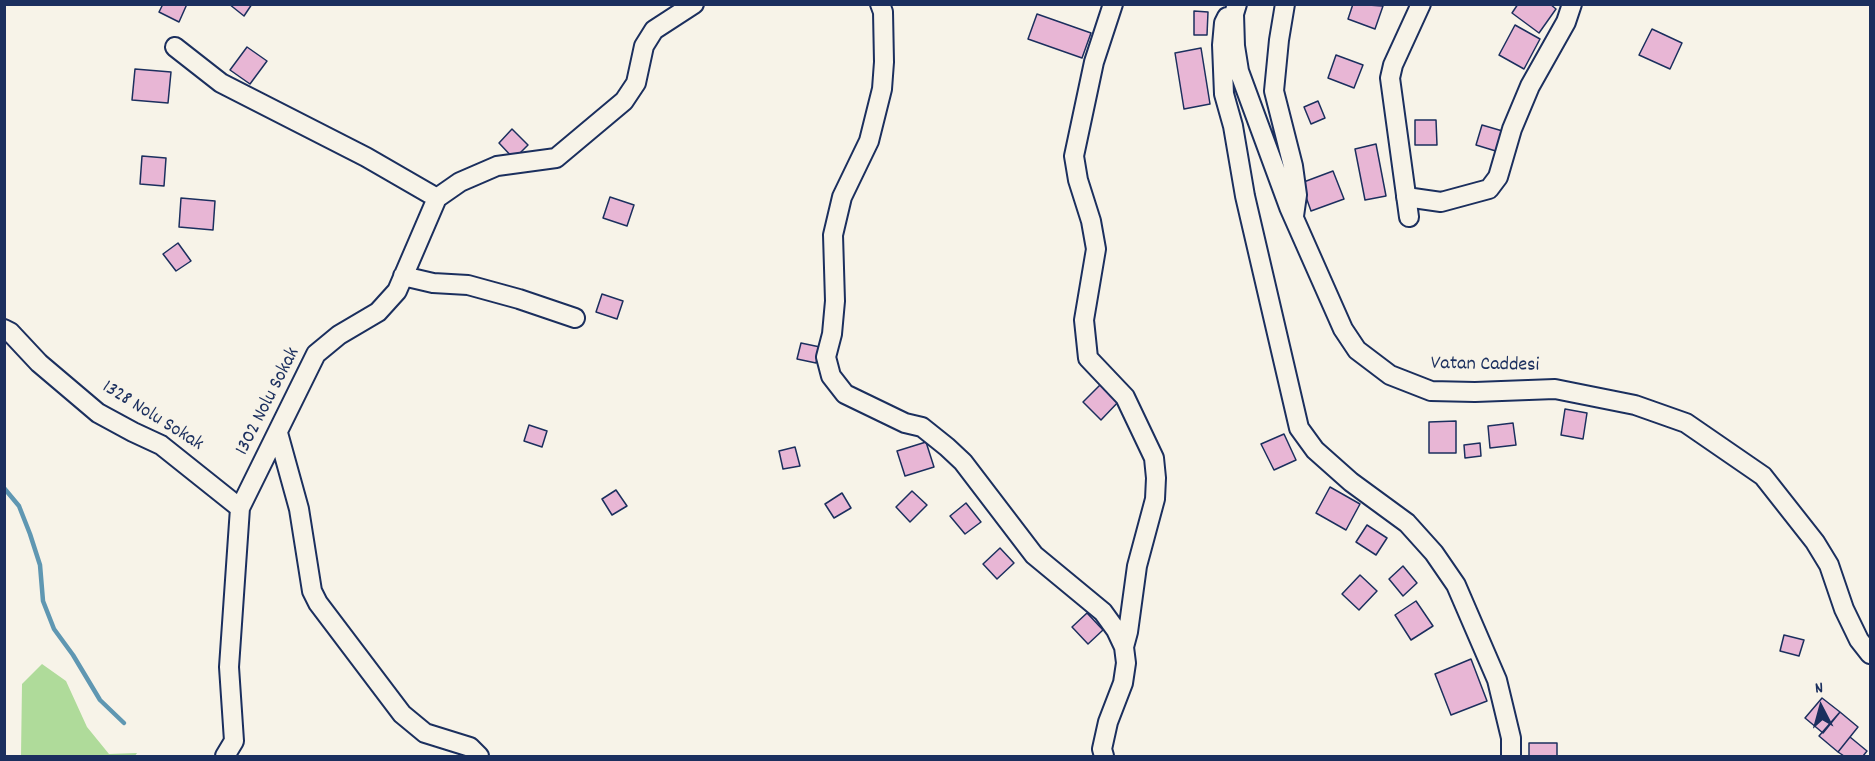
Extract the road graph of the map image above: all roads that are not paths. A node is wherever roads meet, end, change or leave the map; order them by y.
1 (694, 4) edge
2 (880, 4) edge
3 (1113, 4) edge
4 (1235, 4) edge
5 (1285, 4) edge
6 (1421, 4) edge
7 (1572, 4) edge
8 (175, 47) dead end
9 (1406, 197) junction
10 (437, 198) junction
11 (1409, 217) dead end
12 (1294, 218) junction
13 (403, 276) junction
14 (575, 318) dead end
15 (4, 329) edge
16 (278, 433) junction
17 (240, 508) junction
18 (1124, 647) junction
19 (1870, 654) edge
20 (225, 756) edge
21 (479, 756) edge
22 (1104, 756) edge
23 (1511, 756) edge

1 - 10 street
2 - 18 street
3 - 18 street
4 - 12 street, Vatan Caddesi
4 - 23 street
5 - 12 street
6 - 9 street
7 - 9 street
8 - 10 street
9 - 11 street
10 - 13 street, 1302 Nolu Sokak
12 - 19 street, Vatan Caddesi
13 - 14 street
13 - 16 street, 1302 Nolu Sokak
15 - 17 street, 1328 Nolu Sokak
16 - 17 street, 1302 Nolu Sokak
16 - 21 street
17 - 20 street
18 - 22 street

